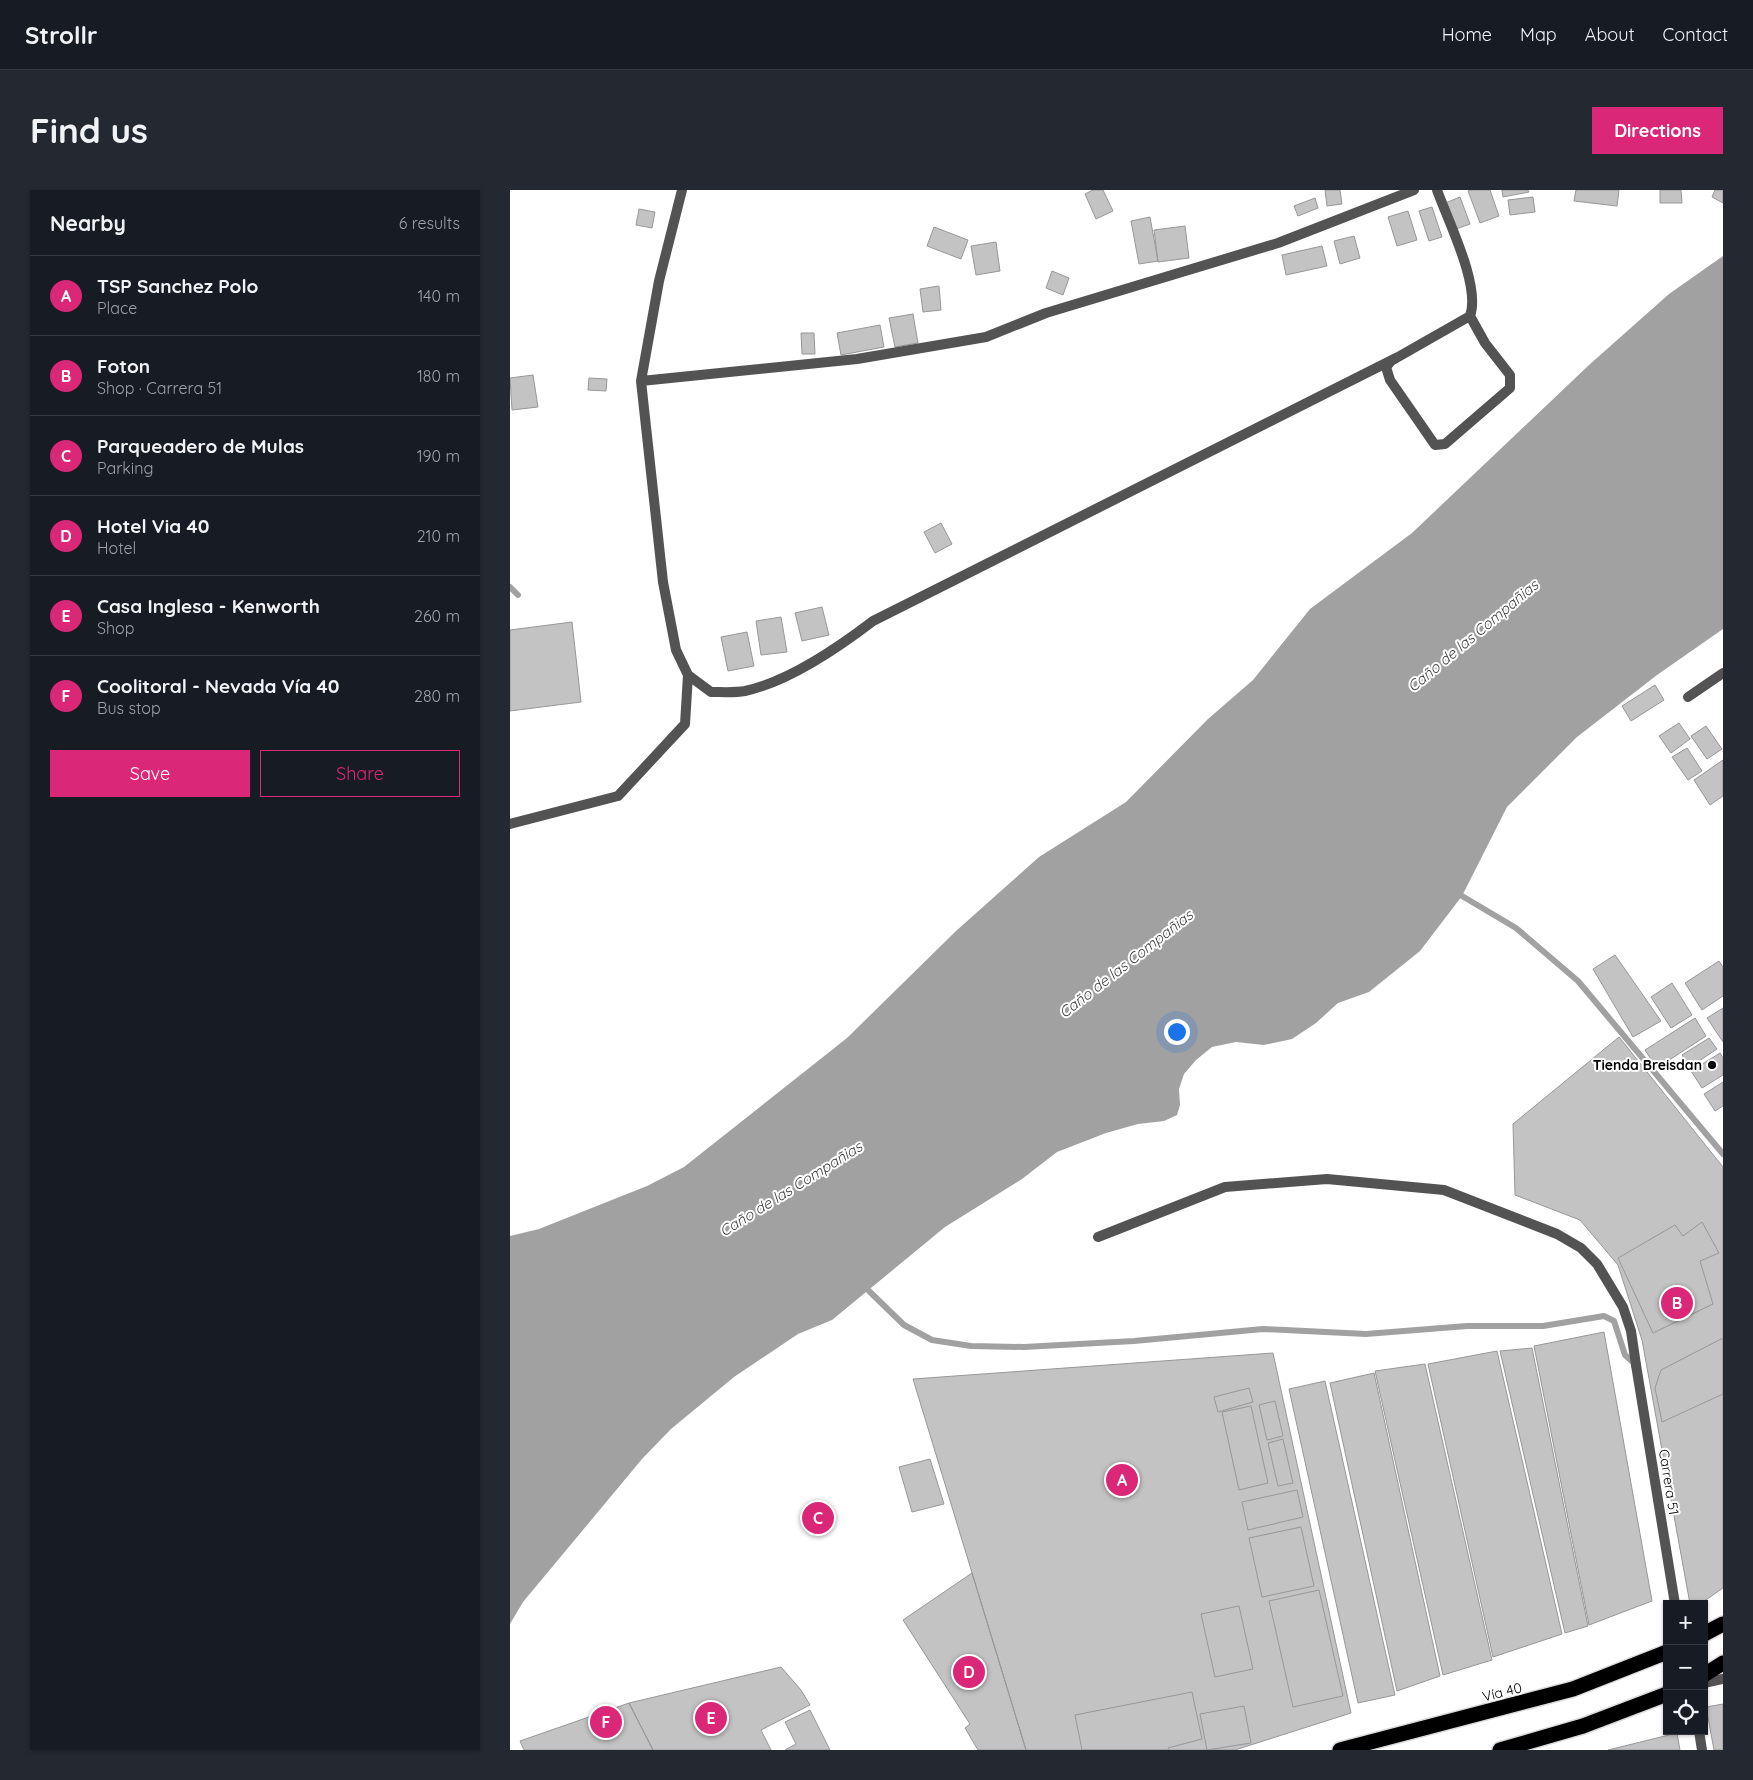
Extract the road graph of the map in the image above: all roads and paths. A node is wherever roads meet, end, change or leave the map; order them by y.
1 (682, 190) edge
2 (1414, 190) edge
3 (1437, 190) edge
4 (1470, 316) junction
5 (1398, 357) junction
6 (640, 381) junction
7 (1723, 673) edge
8 (688, 675) junction
9 (1688, 697) dead end
10 (510, 824) edge
11 (1098, 1237) dead end
12 (1674, 1600) edge
13 (1723, 1624) edge
14 (1708, 1632) edge
15 (1663, 1654) edge
16 (1723, 1663) edge
17 (1708, 1673) edge
18 (1723, 1680) edge
19 (1708, 1682) edge
20 (1663, 1696) edge
21 (1700, 1735) edge
22 (1340, 1750) edge
23 (1500, 1750) edge
24 (1702, 1750) edge

1 - 6 street
2 - 6 street
3 - 4 street
4 - 5 street
4 - 5 street
5 - 8 street
6 - 8 street
7 - 9 street
8 - 10 street
11 - 12 street, Carrera 51
13 - 14 highway
15 - 22 highway, Vía 40
16 - 17 highway
18 - 19 street
20 - 23 highway
21 - 24 street

